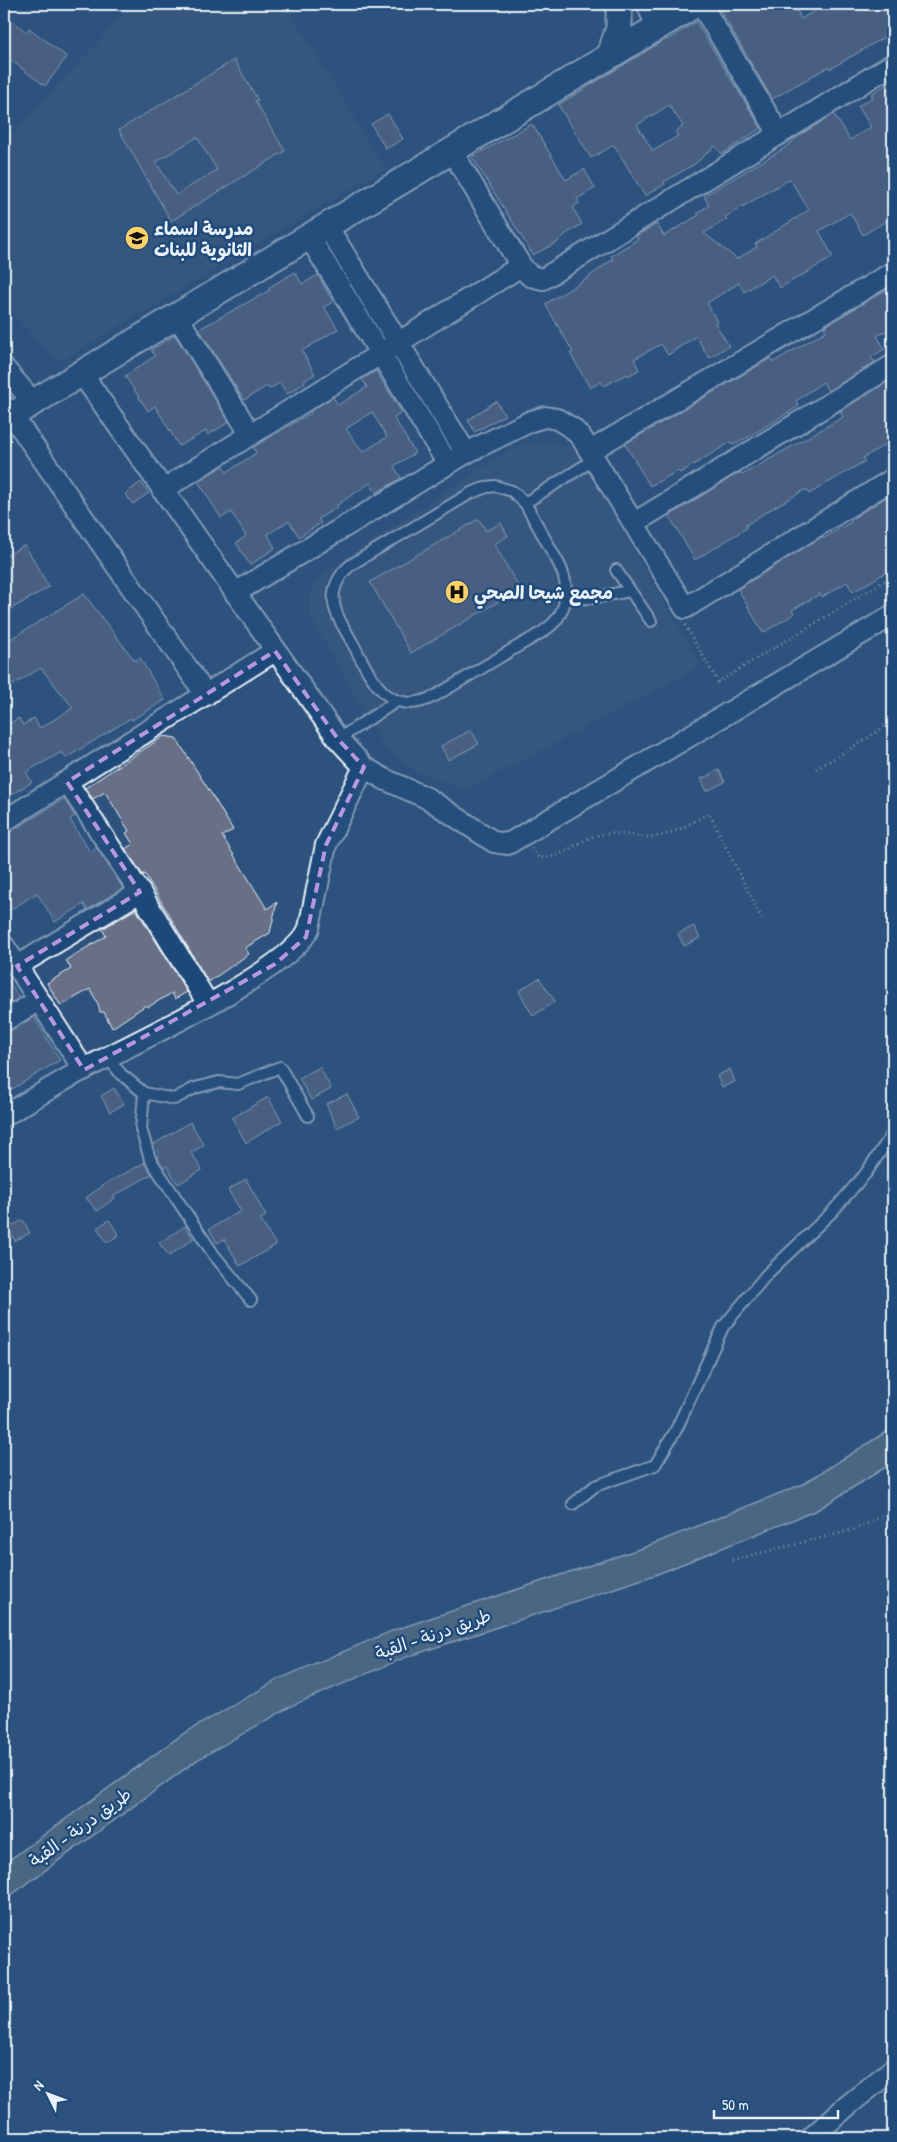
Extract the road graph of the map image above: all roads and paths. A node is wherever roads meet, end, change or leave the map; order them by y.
1 (619, 4) edge
2 (630, 4) edge
3 (696, 4) edge
4 (701, 4) edge
5 (651, 22) edge
6 (610, 55) junction
7 (893, 64) edge
8 (779, 134) junction
9 (452, 151) junction
10 (318, 232) junction
11 (521, 266) junction
12 (893, 272) edge
13 (177, 316) junction
14 (389, 348) junction
15 (893, 364) edge
16 (4, 368) edge
17 (82, 374) junction
18 (34, 402) junction
19 (7, 414) edge
20 (250, 435) junction
21 (466, 453) junction
22 (593, 455) junction
23 (448, 464) junction
24 (893, 478) edge
25 (162, 490) junction
26 (525, 503) junction
27 (634, 523) junction
28 (616, 570) dead end
29 (893, 576) edge
30 (630, 591) junction
31 (235, 593) junction
32 (565, 599) junction
33 (685, 608) junction
34 (893, 615) edge
35 (651, 621) dead end
36 (276, 651) junction
37 (206, 695) junction
38 (397, 701) junction
39 (893, 720) edge
40 (338, 739) junction
41 (364, 768) junction
42 (816, 769) dead end
43 (67, 782) junction
44 (4, 821) edge
45 (522, 836) junction
46 (140, 892) junction
47 (763, 921) dead end
48 (4, 946) edge
49 (17, 966) junction
50 (39, 1000) junction
51 (208, 1004) junction
52 (4, 1021) edge
53 (107, 1057) junction
54 (84, 1070) junction
55 (144, 1093) junction
56 (4, 1116) edge
57 (308, 1116) dead end
58 (893, 1133) edge
59 (251, 1300) dead end
60 (893, 1445) edge
61 (573, 1504) dead end
62 (893, 1512) edge
63 (732, 1560) dead end
64 (4, 1882) edge
65 (893, 2069) edge
66 (811, 2138) edge

1 - 6 street
2 - 5 street
3 - 5 street
4 - 8 street
5 - 6 street
6 - 9 street
7 - 8 street
8 - 11 street
9 - 10 street
9 - 11 street
10 - 13 street
10 - 14 street
11 - 14 street
12 - 22 street
13 - 17 street
13 - 20 street
14 - 20 street
14 - 21 street
14 - 23 street
15 - 27 street
16 - 18 street
17 - 18 street
17 - 25 street
18 - 19 street
19 - 37 street
20 - 25 street
21 - 22 street
21 - 23 street
22 - 26 lane
22 - 27 street
23 - 31 street
24 - 33 street
25 - 31 street
26 - 32 lane
26 - 38 lane
27 - 33 street
28 - 30 lane
29 - 33 path
30 - 32 lane
30 - 35 lane
31 - 36 street
32 - 38 lane
34 - 45 street
36 - 37 street
36 - 40 street
37 - 43 street
38 - 40 lane
39 - 42 path
40 - 41 street
41 - 45 street
41 - 51 street
43 - 44 street
43 - 46 street
45 - 47 path
46 - 49 street
46 - 51 street
48 - 49 street
49 - 50 street
50 - 52 street
50 - 54 street
51 - 53 street
53 - 54 street
53 - 55 lane
54 - 56 street
55 - 57 lane
55 - 59 lane
58 - 61 lane
60 - 64 main road, طريق درنة - القبة
62 - 63 path
65 - 66 street

